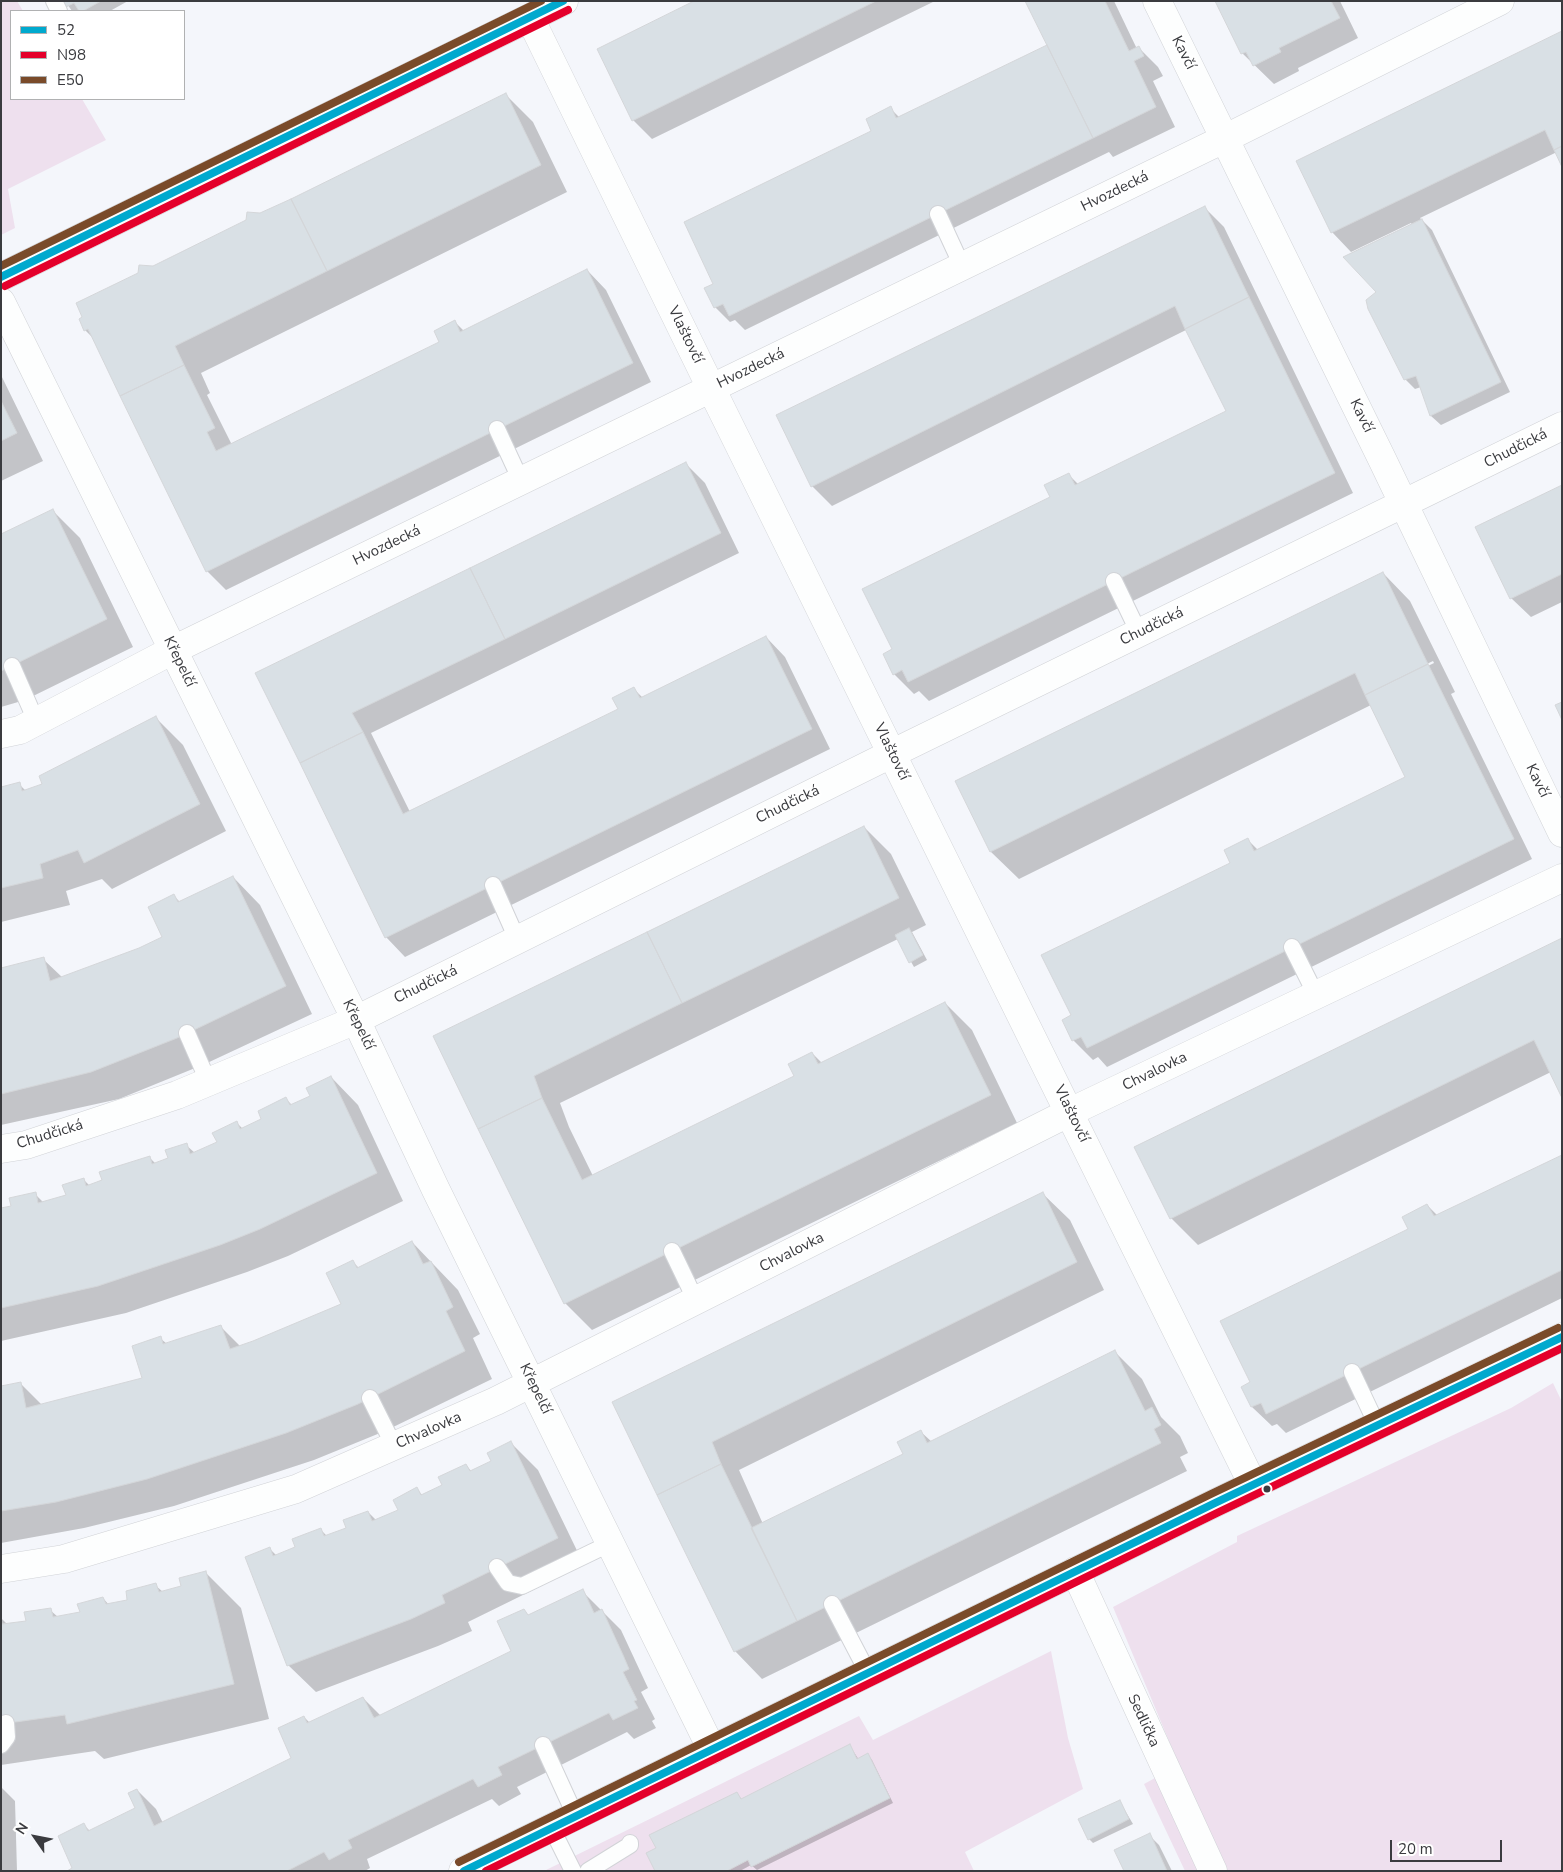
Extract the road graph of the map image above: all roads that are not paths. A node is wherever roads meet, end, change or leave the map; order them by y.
1 (564, 1) edge
2 (1157, 1) edge
3 (1500, 1) edge
4 (530, 18) junction
5 (1226, 138) junction
6 (938, 214) dead end
7 (962, 266) junction
8 (1, 277) edge
9 (1, 302) edge
10 (711, 388) junction
11 (1562, 426) edge
12 (497, 429) dead end
13 (521, 481) junction
14 (1404, 505) junction
15 (1114, 581) dead end
16 (1139, 634) junction
17 (173, 650) junction
18 (12, 666) dead end
19 (36, 721) junction
20 (1, 734) edge
21 (891, 754) junction
22 (1562, 833) edge
23 (1562, 878) edge
24 (493, 885) dead end
25 (517, 939) junction
26 (1292, 948) dead end
27 (1316, 995) junction
28 (356, 1020) junction
29 (187, 1033) dead end
30 (208, 1081) junction
31 (1070, 1112) junction
32 (1, 1150) edge
33 (672, 1251) dead end
34 (696, 1302) junction
35 (1562, 1337) edge
36 (1352, 1372) dead end
37 (533, 1384) junction
38 (370, 1398) dead end
39 (1377, 1426) junction
40 (394, 1446) junction
41 (1253, 1485) junction
42 (611, 1542) junction
43 (497, 1567) dead end
44 (1, 1569) edge
45 (1075, 1572) junction
46 (832, 1604) dead end
47 (868, 1673) junction
48 (6, 1723) dead end
49 (1, 1745) edge
50 (543, 1745) dead end
51 (712, 1750) junction
52 (575, 1815) junction
53 (551, 1827) junction
54 (630, 1843) dead end
55 (463, 1871) edge
56 (573, 1871) edge
57 (588, 1871) edge
58 (1213, 1871) edge

1 - 4 street
2 - 5 street, Kavčí
3 - 5 street, Hvozdecká
4 - 8 street
4 - 10 street, Vlaštovčí
5 - 7 street, Hvozdecká
5 - 14 street, Kavčí
6 - 7 lane
7 - 10 street, Hvozdecká
9 - 17 street, Křepelčí
10 - 13 street, Hvozdecká
10 - 21 street, Vlaštovčí
11 - 14 street, Chudčická
12 - 13 lane
13 - 17 street, Hvozdecká
14 - 16 street, Chudčická
14 - 22 street, Kavčí
15 - 16 lane
16 - 21 street, Chudčická
17 - 19 street, Hvozdecká
17 - 28 street, Křepelčí
18 - 19 lane
19 - 20 street, Hvozdecká
21 - 25 street, Chudčická
21 - 31 street, Vlaštovčí
23 - 27 street, Chvalovka
24 - 25 lane
25 - 28 street, Chudčická
26 - 27 lane
27 - 31 street, Chvalovka
28 - 30 street, Chudčická
28 - 37 street, Křepelčí
29 - 30 lane
30 - 32 street, Chudčická
31 - 34 street, Chvalovka
31 - 41 street, Vlaštovčí
33 - 34 lane
34 - 37 street, Chvalovka
35 - 39 street
36 - 39 lane
37 - 40 street, Chvalovka
37 - 42 street, Křepelčí
38 - 40 lane
39 - 41 street
40 - 44 street, Chvalovka
41 - 45 street
42 - 43 lane
42 - 51 street, Křepelčí
45 - 47 street
45 - 58 street, Sedlička
46 - 47 lane
47 - 51 street
48 - 49 lane
50 - 52 lane
51 - 52 street
52 - 53 street
53 - 55 street
53 - 56 lane
54 - 57 lane

